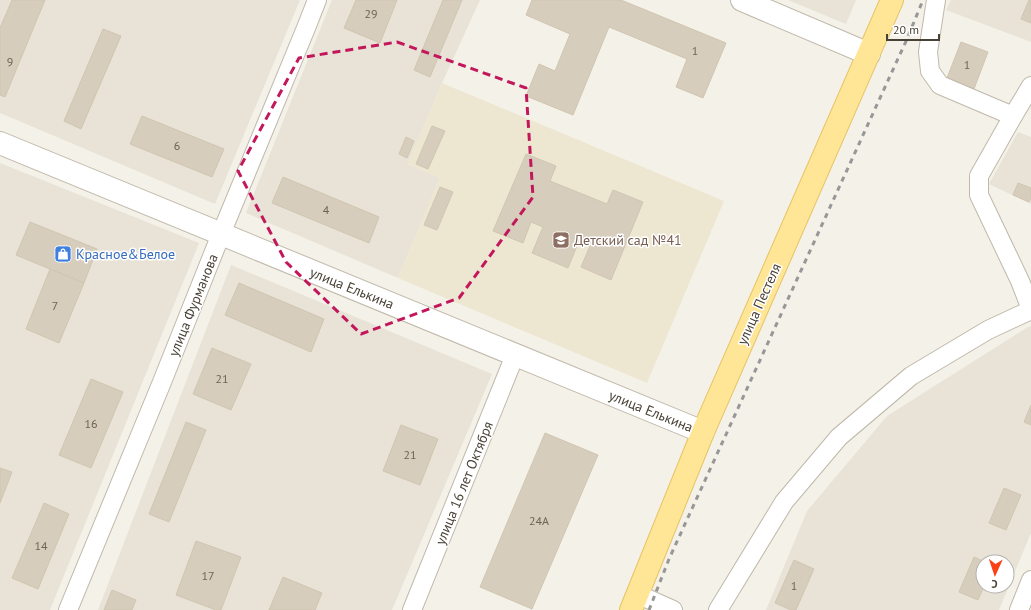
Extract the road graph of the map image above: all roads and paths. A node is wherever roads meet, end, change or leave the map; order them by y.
1 (317, 0) edge
2 (742, 0) edge
3 (892, 0) edge
4 (936, 0) edge
5 (869, 54) junction
6 (1031, 86) edge
7 (1012, 116) junction
8 (0, 143) edge
9 (221, 234) junction
10 (1031, 309) edge
11 (515, 355) junction
12 (703, 432) junction
13 (1031, 580) edge
14 (634, 602) edge
15 (68, 610) edge
16 (412, 610) edge
17 (673, 610) edge
18 (718, 610) edge
19 (1019, 610) edge

1 - 9 street, улица Фурманова
2 - 5 street
3 - 5 main road, улица Пестеля
4 - 7 street
5 - 12 main road, улица Пестеля
6 - 7 street
7 - 10 street
8 - 9 street, улица Елькина
9 - 11 street, улица Елькина
9 - 15 street, улица Фурманова
10 - 18 street
11 - 12 street, улица Елькина
11 - 16 street, улица 16 лет Октября
12 - 14 main road, улица Пестеля
13 - 19 street
14 - 17 street

